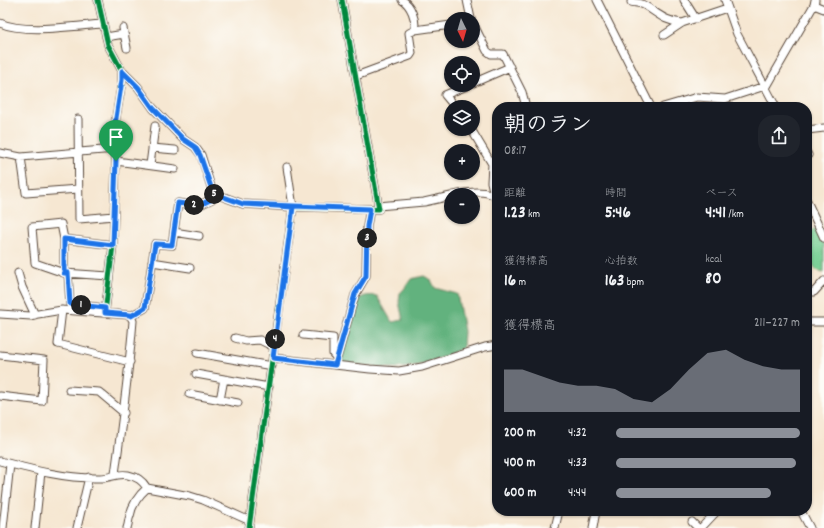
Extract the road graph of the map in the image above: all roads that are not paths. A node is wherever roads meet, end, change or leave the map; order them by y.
1 (98, 0) edge
2 (342, 0) edge
3 (402, 0) edge
4 (467, 0) edge
5 (597, 0) edge
6 (684, 0) edge
7 (725, 0) edge
8 (631, 2) dead end
9 (814, 2) edge
10 (727, 8) junction
11 (824, 8) edge
12 (469, 12) edge
13 (696, 18) junction
14 (0, 23) edge
15 (682, 23) junction
16 (102, 24) junction
17 (444, 26) edge
18 (415, 30) junction
19 (664, 35) dead end
20 (106, 37) junction
21 (480, 37) edge
22 (127, 48) dead end
23 (510, 67) junction
24 (122, 71) junction
25 (356, 76) junction
26 (480, 80) edge
27 (765, 87) junction
28 (452, 92) edge
29 (449, 100) edge
30 (525, 102) edge
31 (648, 102) edge
32 (680, 102) edge
33 (773, 102) edge
34 (78, 119) dead end
35 (155, 126) dead end
36 (824, 128) edge
37 (812, 129) edge
38 (475, 136) edge
39 (152, 148) junction
40 (115, 149) junction
41 (175, 150) dead end
42 (78, 152) junction
43 (0, 153) edge
44 (21, 157) junction
45 (116, 161) junction
46 (492, 164) edge
47 (150, 165) junction
48 (287, 167) dead end
49 (175, 169) dead end
50 (78, 189) junction
51 (480, 192) edge
52 (213, 193) junction
53 (492, 195) edge
54 (444, 197) edge
55 (378, 206) junction
56 (293, 207) junction
57 (370, 209) junction
58 (812, 212) edge
59 (114, 216) junction
60 (174, 232) junction
61 (199, 236) dead end
62 (824, 238) edge
63 (64, 239) junction
64 (113, 245) junction
65 (152, 262) junction
66 (190, 268) dead end
67 (18, 273) dead end
68 (66, 273) junction
69 (109, 276) junction
70 (824, 281) edge
71 (812, 292) edge
72 (62, 310) junction
73 (105, 311) junction
74 (0, 314) edge
75 (35, 315) junction
76 (131, 316) junction
77 (812, 322) edge
78 (824, 322) edge
79 (303, 335) dead end
80 (235, 338) dead end
81 (492, 346) edge
82 (274, 347) junction
83 (198, 353) dead end
84 (0, 355) edge
85 (273, 358) junction
86 (130, 362) junction
87 (336, 362) junction
88 (272, 366) junction
89 (196, 374) dead end
90 (224, 379) junction
91 (269, 387) junction
92 (69, 390) dead end
93 (189, 394) dead end
94 (0, 396) edge
95 (220, 400) junction
96 (238, 403) dead end
97 (124, 413) junction
98 (0, 461) edge
99 (10, 464) junction
100 (42, 472) junction
101 (115, 474) junction
102 (89, 477) junction
103 (147, 488) junction
104 (558, 516) edge
105 (595, 516) edge
106 (713, 516) edge
107 (804, 516) edge
108 (692, 522) dead end
109 (250, 524) edge
110 (3, 528) edge
111 (35, 528) edge
112 (77, 528) edge
113 (127, 528) edge
114 (555, 528) edge
115 (593, 528) edge
116 (700, 528) edge
117 (810, 528) edge

1 - 16 street
2 - 25 street
3 - 18 street
4 - 12 street
5 - 31 street
6 - 13 street
7 - 10 street
8 - 15 street
9 - 11 street
9 - 27 street
10 - 13 street
10 - 27 street
13 - 15 street
14 - 16 street
15 - 19 street
16 - 20 street
17 - 18 street
18 - 25 street
20 - 22 street
20 - 24 street
21 - 23 street
23 - 26 street
23 - 30 street
24 - 40 street
24 - 52 street
25 - 55 street
27 - 32 street
27 - 33 street
28 - 29 street
34 - 42 street
35 - 39 street
36 - 37 street
38 - 46 street
39 - 41 street
39 - 47 street
40 - 42 street
40 - 45 street
42 - 44 street
42 - 50 street
43 - 44 street
44 - 50 street
45 - 47 street
45 - 59 street
47 - 49 street
48 - 56 street
50 - 59 street
51 - 53 street
52 - 56 street
52 - 60 street
54 - 55 street
55 - 57 street
56 - 57 street
56 - 82 street
57 - 87 street
58 - 62 street
59 - 64 street
60 - 61 street
60 - 65 street
63 - 64 street
63 - 68 street
63 - 68 street
64 - 69 street
65 - 66 street
65 - 76 street
67 - 75 street
68 - 69 street
68 - 73 street
69 - 73 street
70 - 71 street
72 - 73 street
72 - 75 street
72 - 86 street
73 - 76 street
74 - 75 street
76 - 86 street
77 - 78 street
79 - 87 street
80 - 82 street
81 - 87 street
82 - 85 street
83 - 88 street
84 - 94 street
85 - 87 street
85 - 88 street
86 - 97 street
88 - 91 street
89 - 90 street
90 - 91 street
90 - 95 street
91 - 109 street
92 - 97 street
93 - 95 street
95 - 96 street
97 - 101 street
98 - 99 street
99 - 100 street
99 - 110 street
100 - 102 street
100 - 111 street
101 - 102 street
101 - 103 street
102 - 112 street
103 - 109 street
103 - 113 street
104 - 114 street
105 - 115 street
106 - 116 street
107 - 117 street
108 - 116 street

